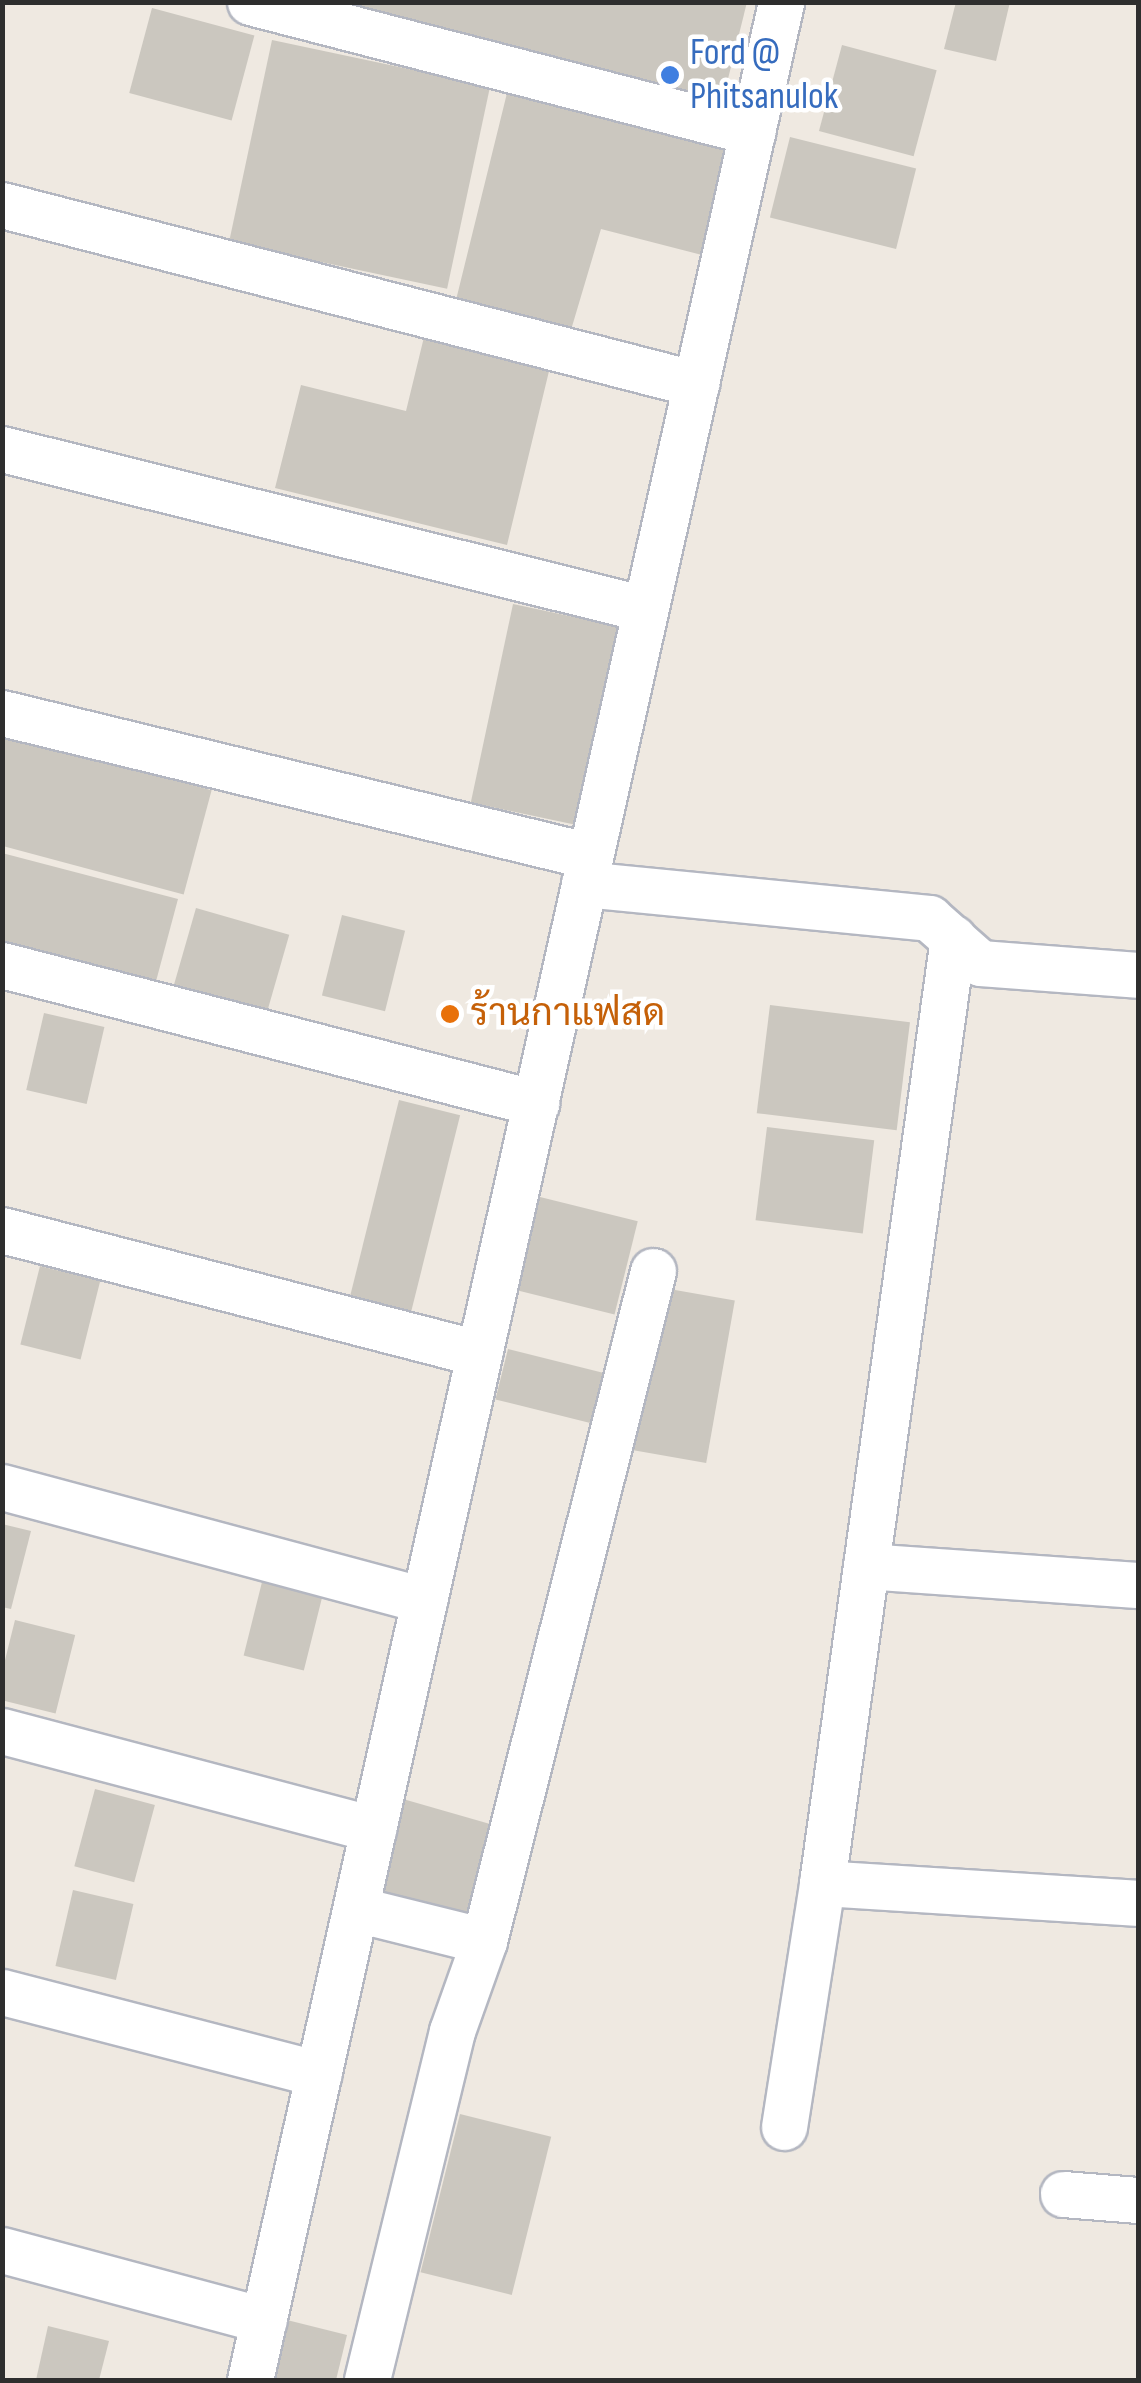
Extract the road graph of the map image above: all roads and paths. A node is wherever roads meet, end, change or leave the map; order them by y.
1 (250, 2) edge
2 (780, 2) edge
3 (752, 132) junction
4 (2, 205) edge
5 (696, 384) junction
6 (2, 449) edge
7 (646, 609) junction
8 (2, 713) edge
9 (587, 870) junction
10 (953, 938) junction
11 (2, 965) edge
12 (1138, 975) edge
13 (536, 1102) junction
14 (2, 1230) edge
15 (653, 1270) dead end
16 (480, 1353) junction
17 (2, 1487) edge
18 (866, 1566) junction
19 (1138, 1584) edge
20 (424, 1600) junction
21 (2, 1731) edge
22 (373, 1829) junction
23 (822, 1884) junction
24 (1138, 1903) edge
25 (356, 1909) junction
26 (484, 1940) junction
27 (2, 1992) edge
28 (319, 2074) junction
29 (784, 2127) dead end
30 (1063, 2194) dead end
31 (1138, 2200) edge
32 (2, 2250) edge
33 (264, 2320) junction
34 (250, 2380) edge
35 (368, 2380) edge

1 - 3 street
2 - 3 street
3 - 5 street
4 - 5 street
5 - 7 street
6 - 7 street
7 - 9 street
8 - 9 street
9 - 10 street
9 - 13 street
10 - 12 street
10 - 18 street
11 - 13 street
13 - 16 street
14 - 16 street
15 - 26 street
16 - 20 street
17 - 20 street
18 - 19 street
18 - 23 street
20 - 22 street
21 - 22 street
22 - 25 street
23 - 24 street
23 - 29 street
25 - 26 street
25 - 28 street
26 - 35 street
27 - 28 street
28 - 33 street
30 - 31 street
32 - 33 street
33 - 34 street

